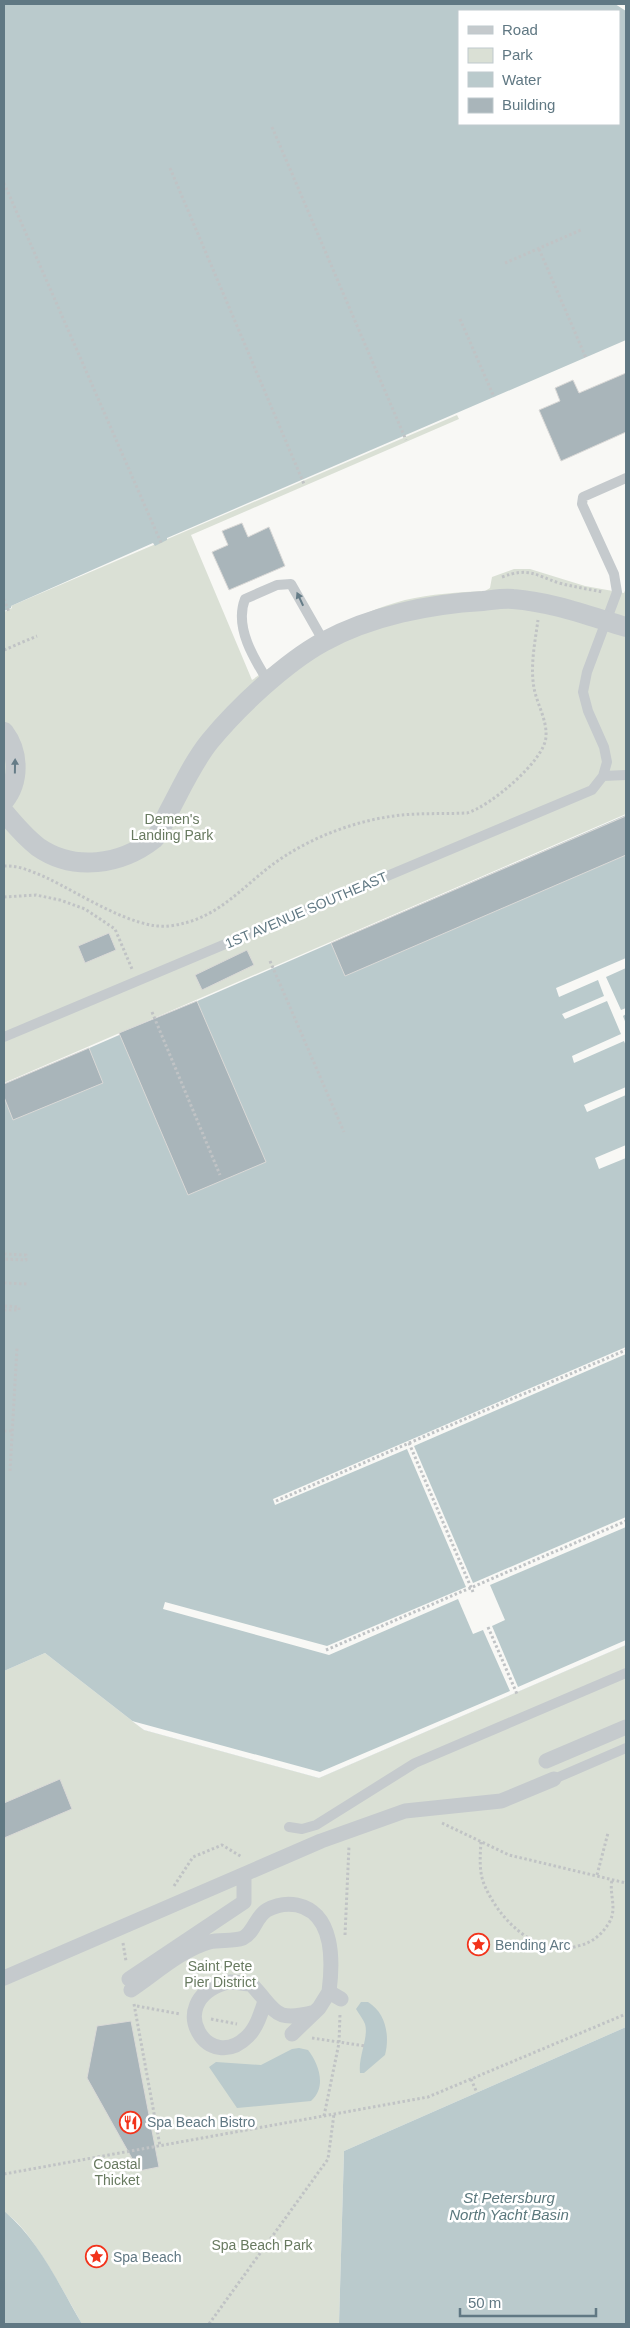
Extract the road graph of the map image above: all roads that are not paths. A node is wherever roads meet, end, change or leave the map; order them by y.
1 (626, 478) edge
2 (607, 622) junction
3 (626, 628) edge
4 (324, 642) junction
5 (269, 683) junction
6 (4, 732) edge
7 (626, 775) edge
8 (604, 776) junction
9 (4, 801) edge
10 (4, 812) edge
11 (4, 1037) edge
12 (626, 1673) edge
13 (626, 1727) edge
14 (626, 1748) edge
15 (546, 1761) dead end
16 (554, 1779) joint
17 (289, 1827) dead end
18 (244, 1875) junction
19 (4, 1978) edge
20 (265, 2001) junction
21 (315, 2012) junction
22 (292, 2034) dead end

1 - 2 lane
2 - 3 street
2 - 4 street
2 - 8 lane
4 - 5 street
4 -> 5 lane
5 - 10 street
9 -> 6 street
7 - 8 lane
8 - 11 lane, 1ST AVENUE SOUTHEAST
12 - 17 lane
13 - 15 street
14 - 16 lane
16 - 18 street
18 - 19 street
18 - 21 street
20 - 20 street
20 - 21 street
21 - 22 street

